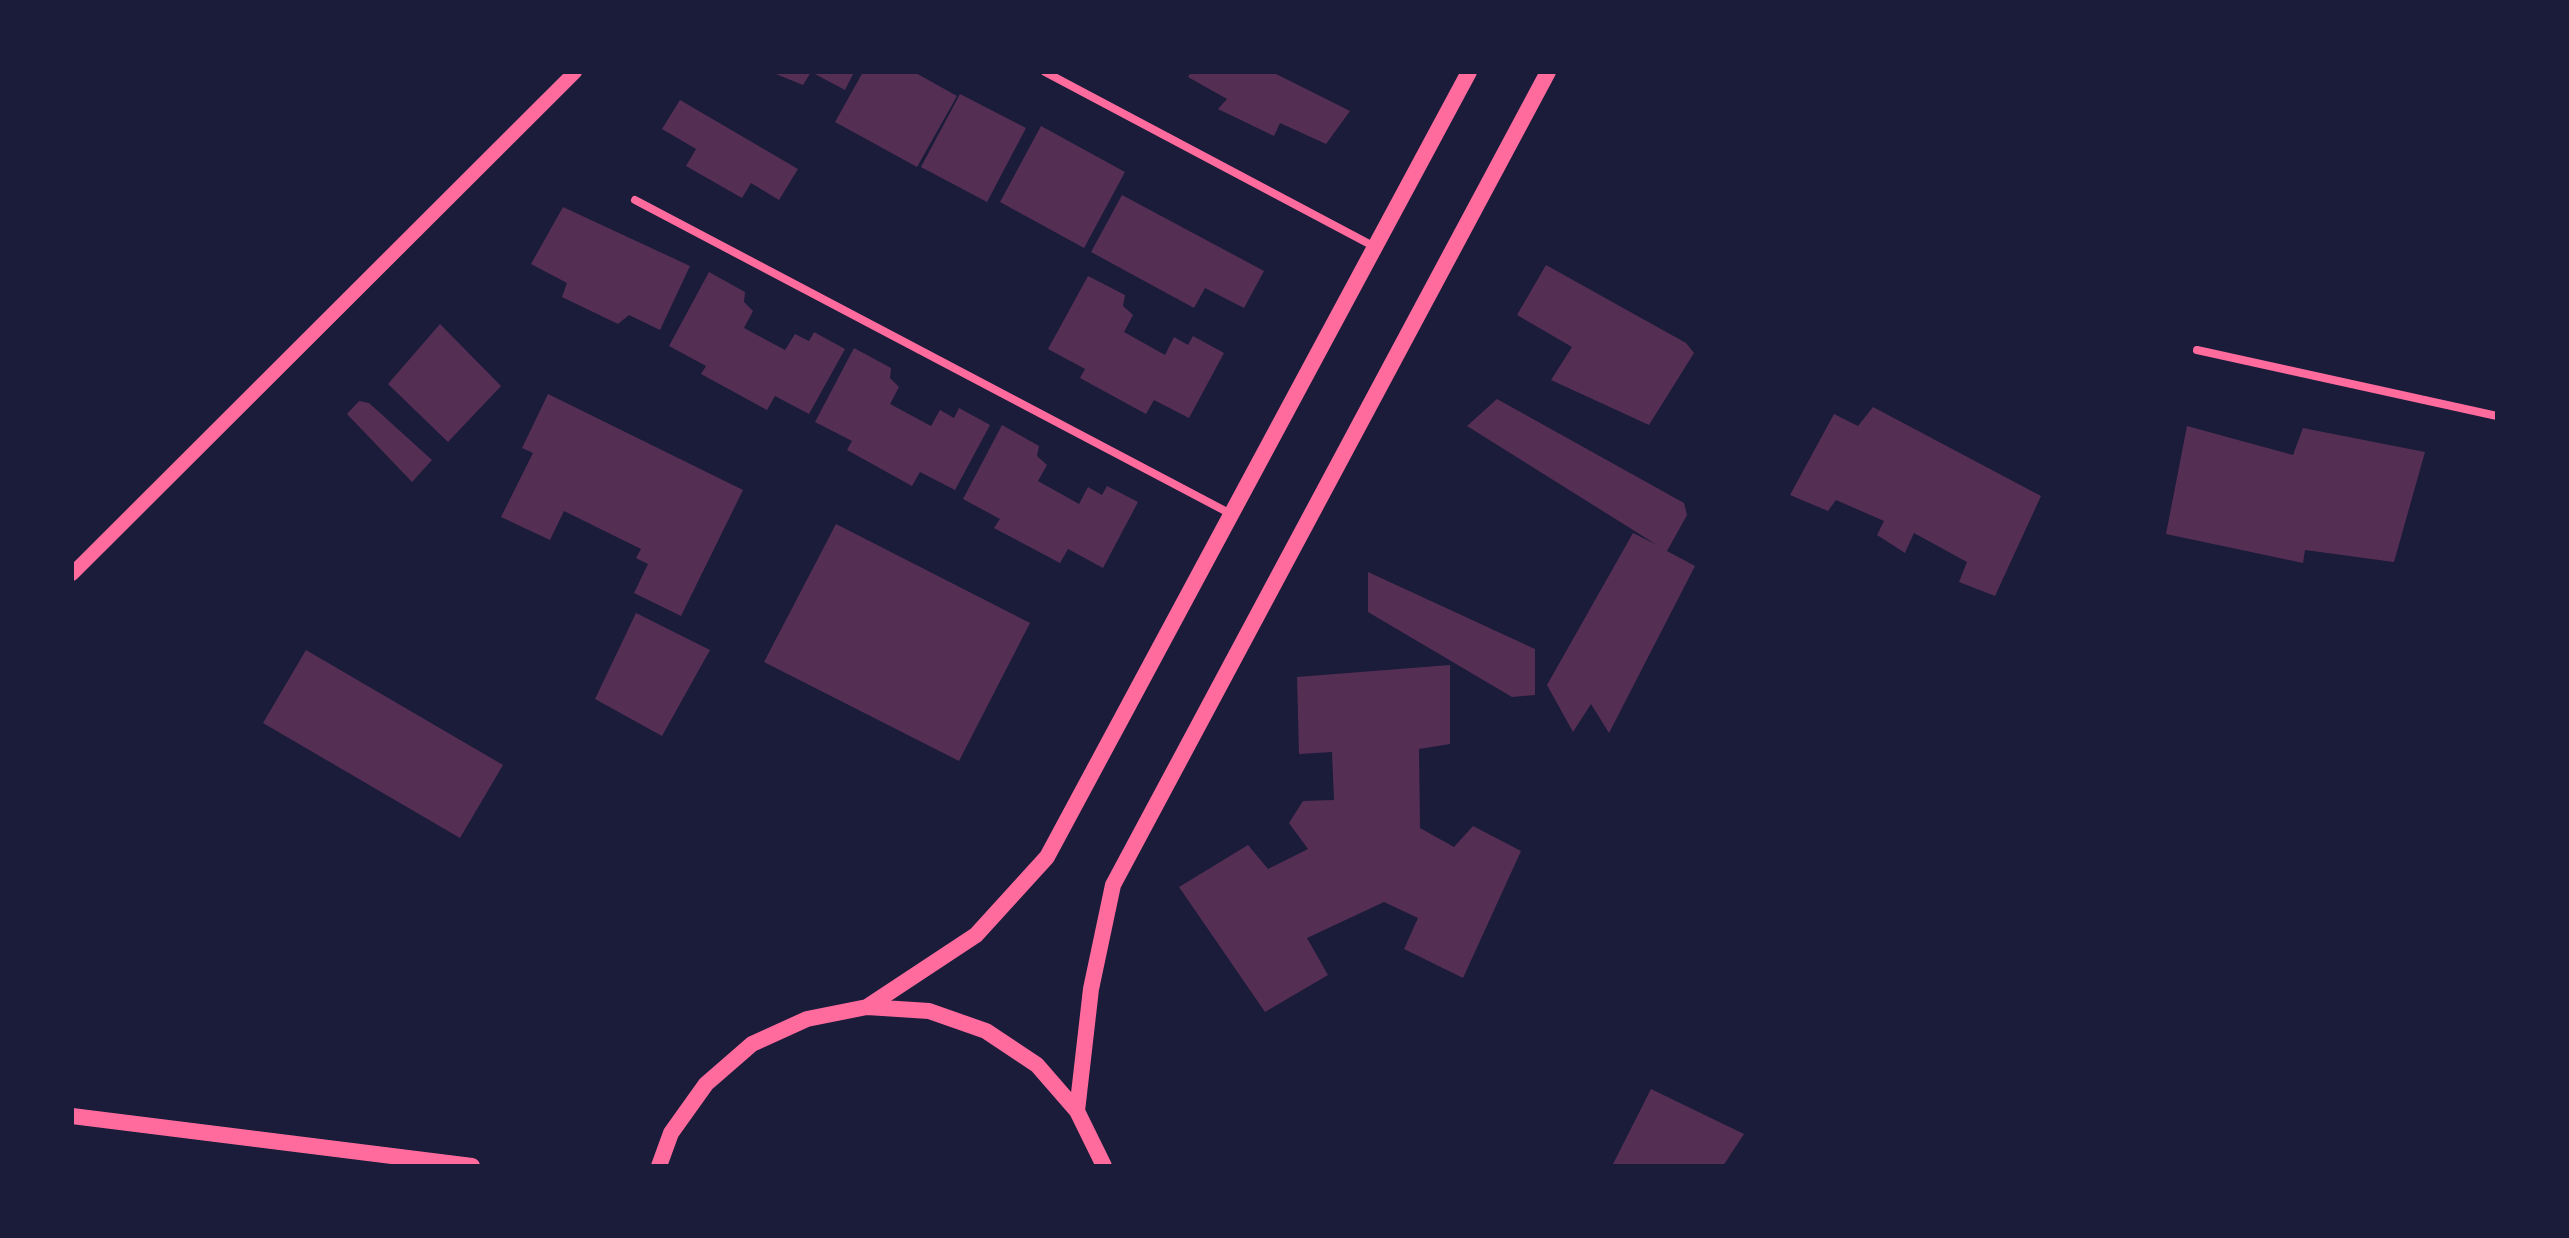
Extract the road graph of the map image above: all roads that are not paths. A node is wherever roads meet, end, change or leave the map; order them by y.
1 (575, 72) edge
2 (1045, 72) edge
3 (1469, 72) edge
4 (1548, 72) edge
5 (635, 200) dead end
6 (1375, 247) junction
7 (2197, 350) dead end
8 (2497, 416) edge
9 (1232, 514) junction
10 (72, 574) edge
11 (867, 1007) junction
12 (1077, 1111) junction
13 (72, 1116) edge
14 (472, 1166) edge
15 (659, 1166) edge
16 (1104, 1166) edge

1 - 10 street
2 - 6 street
3 - 6 main road
4 - 12 main road
5 - 9 street
6 - 9 main road
7 - 8 street
9 - 11 main road
11 - 12 main road
11 - 15 main road
12 - 16 main road
13 - 14 main road

